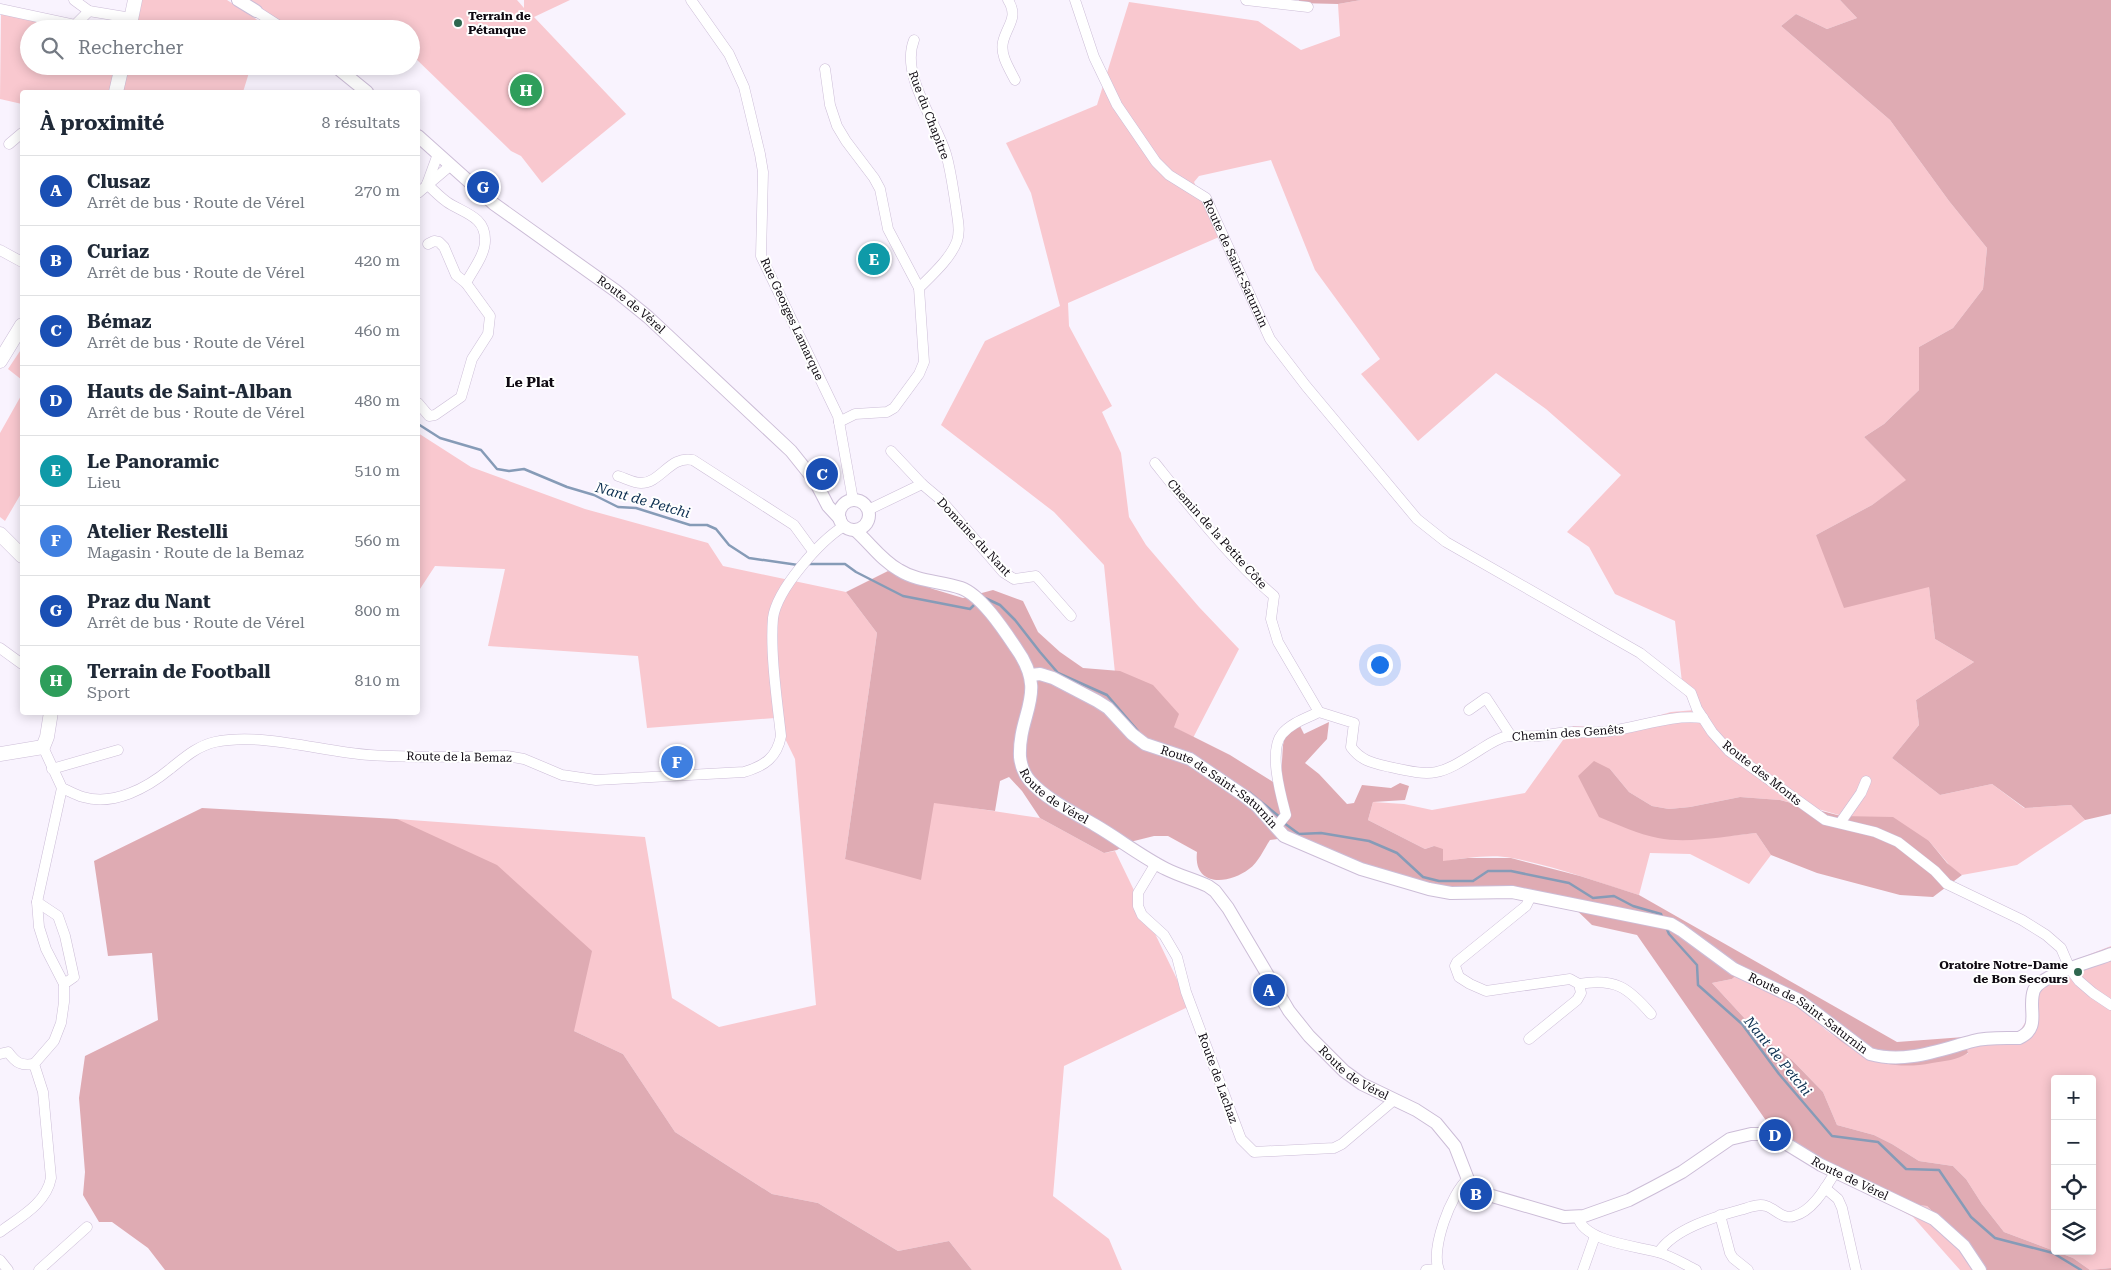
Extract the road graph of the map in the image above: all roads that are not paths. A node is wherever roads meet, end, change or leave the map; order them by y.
1 (74, 0) edge
2 (135, 0) edge
3 (238, 0) edge
4 (691, 0) edge
5 (1008, 0) edge
6 (1075, 0) edge
7 (1246, 0) edge
8 (1308, 7) dead end
9 (0, 9) edge
10 (89, 11) junction
11 (256, 11) joint
12 (52, 20) edge
13 (80, 20) edge
14 (120, 20) edge
15 (131, 20) edge
16 (270, 20) edge
17 (914, 40) dead end
18 (825, 69) dead end
19 (120, 75) edge
20 (346, 75) edge
21 (1015, 80) dead end
22 (116, 90) edge
23 (365, 90) edge
24 (20, 135) edge
25 (420, 138) edge
26 (9, 144) dead end
27 (438, 154) junction
28 (451, 165) junction
29 (427, 184) junction
30 (420, 191) edge
31 (428, 244) dead end
32 (0, 250) edge
33 (20, 261) edge
34 (466, 283) junction
35 (920, 288) junction
36 (20, 328) edge
37 (0, 361) edge
38 (420, 405) edge
39 (839, 422) junction
40 (891, 451) dead end
41 (1156, 464) dead end
42 (1378, 475) joint
43 (618, 476) dead end
44 (922, 484) junction
45 (824, 496) junction
46 (849, 502) junction
47 (868, 516) junction
48 (846, 525) junction
49 (0, 534) edge
50 (813, 552) junction
51 (20, 554) edge
52 (889, 564) junction
53 (1071, 616) dead end
54 (0, 648) edge
55 (20, 663) edge
56 (1032, 681) junction
57 (1469, 710) dead end
58 (1319, 712) junction
59 (51, 715) edge
60 (1703, 718) junction
61 (1511, 736) junction
62 (43, 747) junction
63 (118, 750) dead end
64 (0, 754) edge
65 (52, 769) junction
66 (1866, 781) dead end
67 (62, 788) junction
68 (1281, 822) junction
69 (1840, 823) junction
70 (1156, 863) junction
71 (1531, 896) junction
72 (37, 902) junction
73 (2111, 954) edge
74 (2070, 969) junction
75 (64, 984) junction
76 (1579, 984) junction
77 (2111, 1005) edge
78 (1651, 1014) dead end
79 (1529, 1039) dead end
80 (0, 1054) edge
81 (34, 1064) junction
82 (1394, 1100) junction
83 (1836, 1172) junction
84 (1468, 1179) junction
85 (1825, 1188) junction
86 (1720, 1215) junction
87 (1578, 1218) junction
88 (87, 1228) dead end
89 (0, 1232) edge
90 (1595, 1236) junction
91 (1659, 1252) junction
92 (0, 1260) edge
93 (1438, 1269) edge
94 (8, 1270) edge
95 (39, 1270) edge
96 (1426, 1270) edge
97 (1583, 1270) edge
98 (1696, 1270) edge
99 (1748, 1270) edge
100 (1856, 1270) edge
101 (1980, 1270) edge

1 - 10 street
2 - 15 main road
3 - 11 street
4 - 39 street, Rue Georges Lamarque
5 - 21 street
6 - 42 street, Route de Saint-Saturnin
7 - 8 street
9 - 12 street
10 - 13 street
10 - 14 street
11 - 16 street
17 - 35 street, Rue du Chapitre
18 - 35 street
19 - 22 main road
20 - 23 street
24 - 26 street
25 - 27 street, Route de Vérel
27 - 28 street, Route de Vérel
27 - 29 street
28 - 29 street
28 - 45 street, Route de Vérel
29 - 30 street
29 - 34 street
31 - 34 street
32 - 33 street
34 - 38 street
35 - 39 street
36 - 37 main road
39 - 46 street, Rue Georges Lamarque
40 - 44 street, Domaine du Nant
41 - 58 street, Chemin de la Petite Côte
42 - 60 street, Route des Monts
43 - 50 street
44 - 47 street
44 - 53 street, Domaine du Nant
45 - 46 street
45 - 48 street, Route de Vérel
46 - 47 street
46 - 48 street
47 - 48 street
47 - 52 street
48 - 50 street, Route de la Bemaz
48 - 52 street, Route de Vérel
49 - 51 main road
50 - 67 street, Route de la Bemaz
52 - 56 street, Route de Vérel
54 - 55 street
56 - 68 street, Route de Saint-Saturnin
56 - 70 street, Route de Vérel
57 - 61 street
58 - 61 street, Chemin des Genêts
58 - 68 street
59 - 62 main road
60 - 61 street, Chemin des Genêts
60 - 69 street, Route des Monts
62 - 64 main road
62 - 65 street
63 - 65 street
65 - 67 street
66 - 69 street
67 - 72 street
68 - 71 street, Route de Saint-Saturnin
69 - 74 street, Route des Monts
70 - 82 street, Route de Vérel
70 - 82 street, Route de Lachaz
71 - 74 street, Route de Saint-Saturnin
71 - 76 street
72 - 75 street
72 - 75 street
73 - 74 street, Route de Saint-Saturnin
74 - 77 street, Route des Monts
75 - 81 street
76 - 78 street
76 - 79 street
80 - 81 street
81 - 89 street
82 - 84 street, Route de Vérel
83 - 85 street
83 - 87 street, Route de Vérel
83 - 101 street, Route de Vérel
84 - 87 street, Route de Vérel
84 - 93 street
85 - 86 street
85 - 100 street
86 - 91 street
86 - 99 street
87 - 90 street
88 - 95 street
90 - 91 street
90 - 97 street
91 - 98 street
92 - 94 street
93 - 96 street

